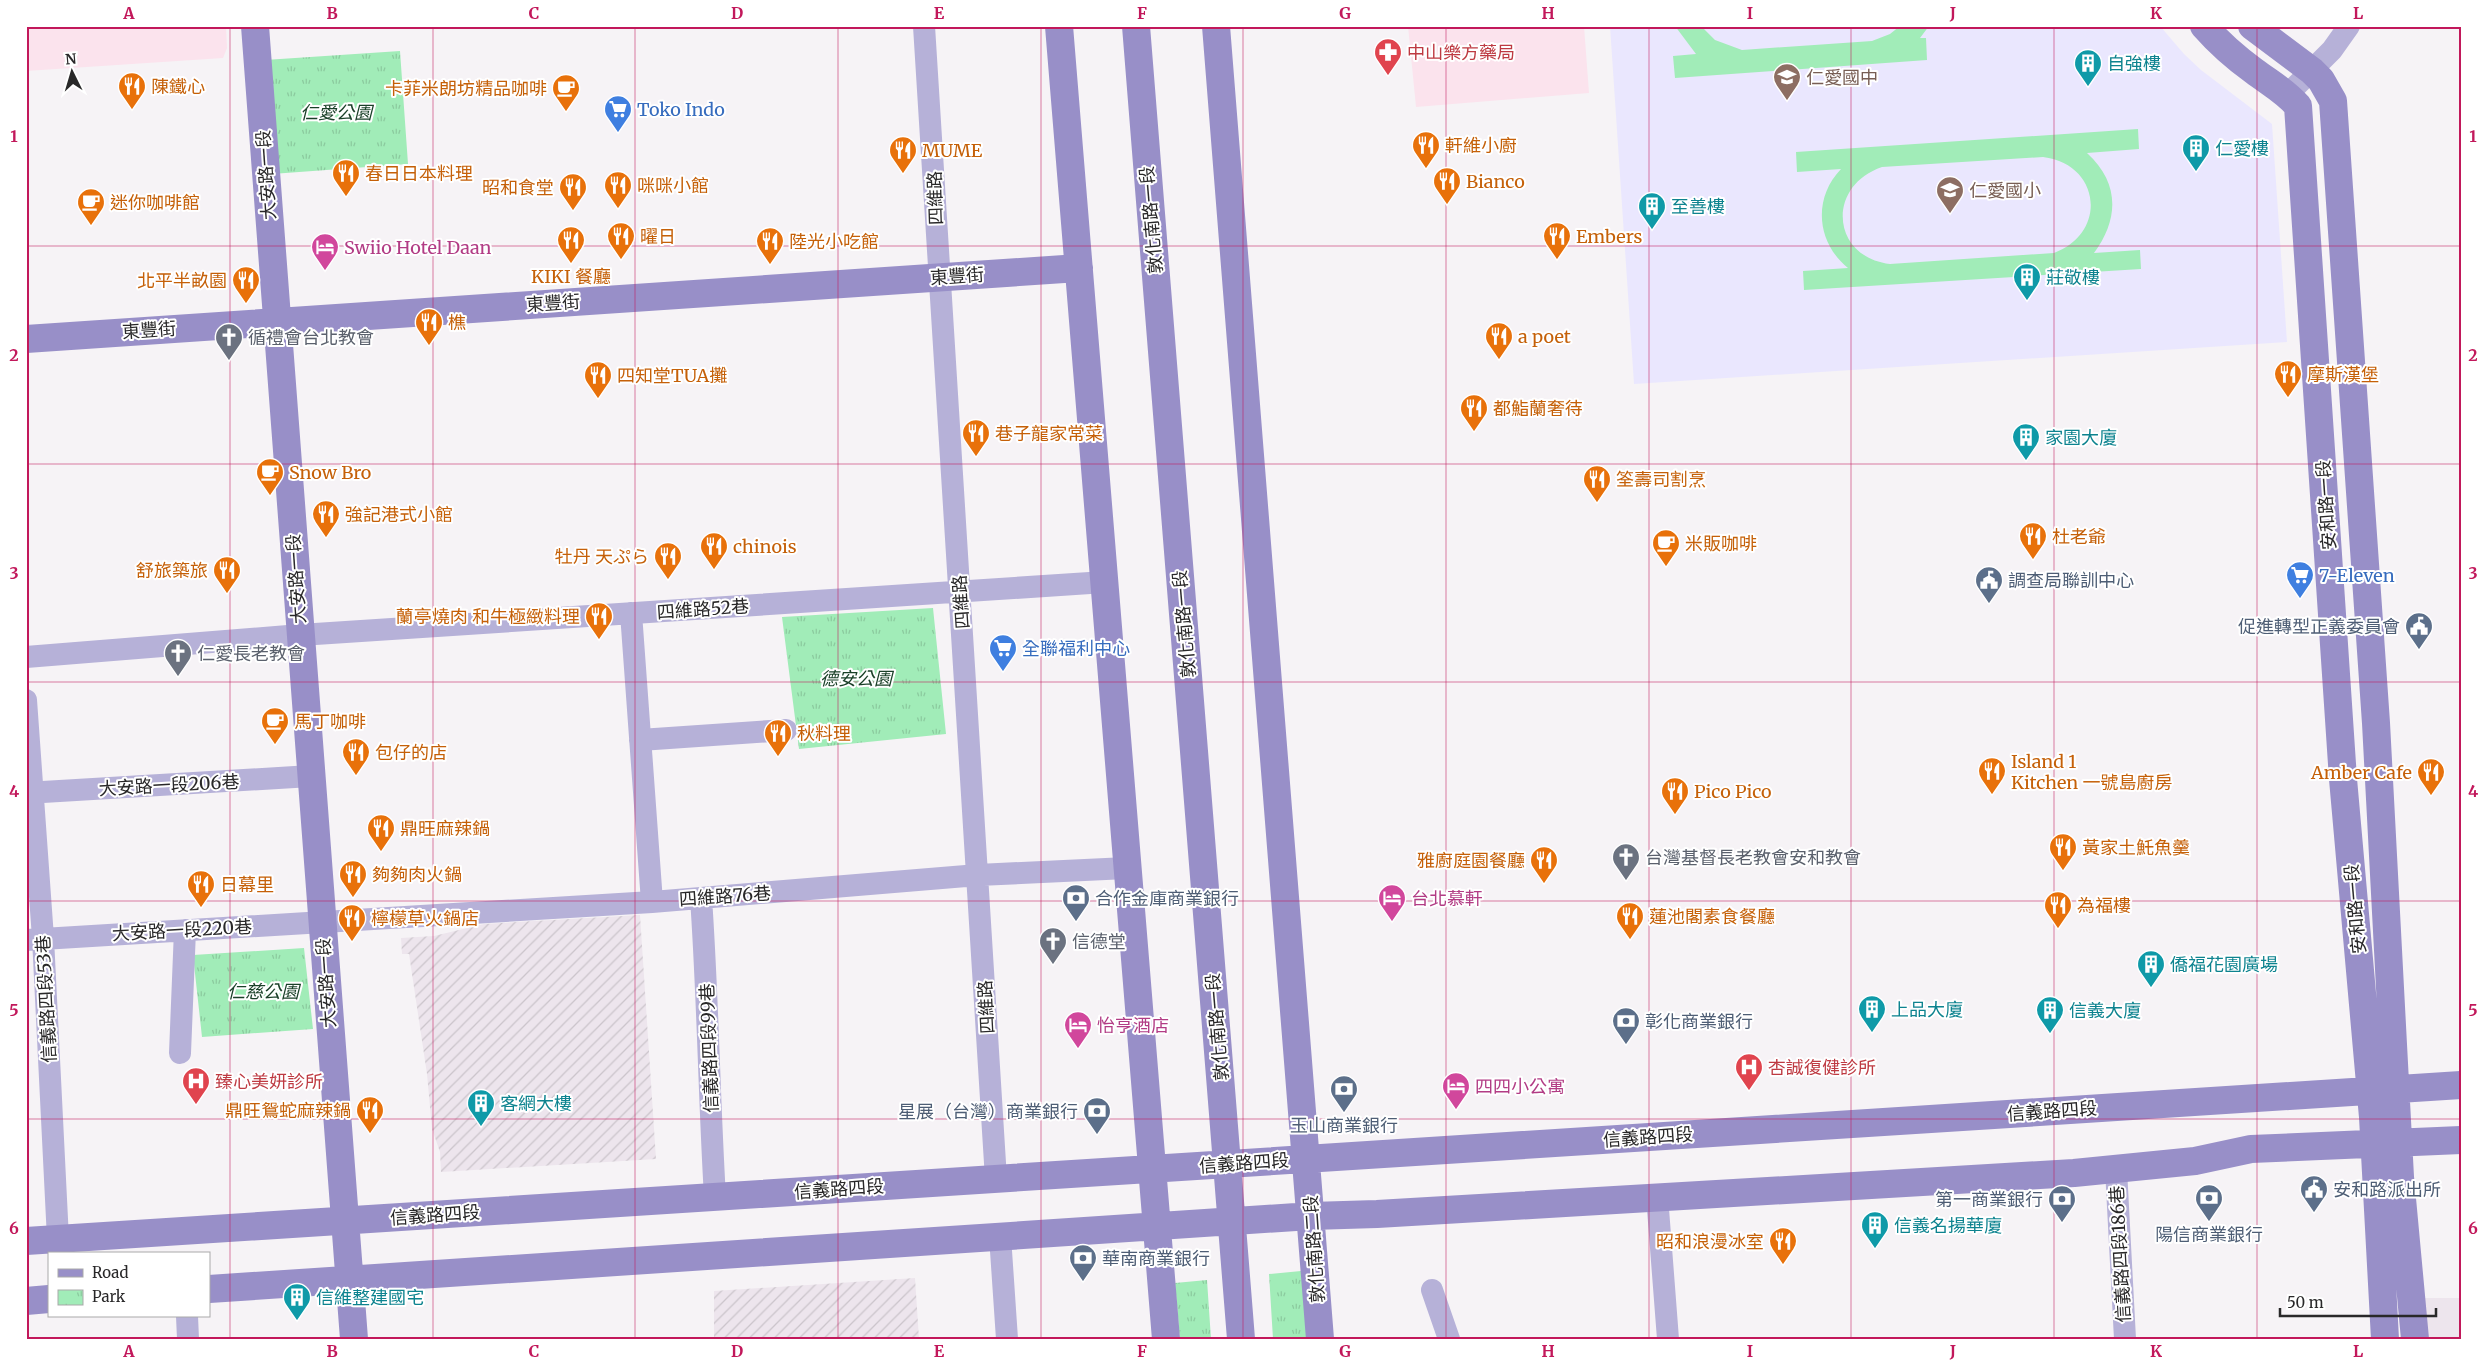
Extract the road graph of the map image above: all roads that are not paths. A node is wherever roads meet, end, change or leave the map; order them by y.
1 (255, 26) edge
2 (924, 26) edge
3 (1060, 26) edge
4 (1136, 26) edge
5 (1216, 26) edge
6 (2204, 26) edge
7 (2252, 26) edge
8 (2349, 26) edge
9 (2312, 71) junction
10 (2288, 94) junction
11 (1079, 268) junction
12 (939, 277) junction
13 (277, 322) junction
14 (26, 339) edge
15 (1105, 582) junction
16 (960, 592) junction
17 (631, 613) junction
18 (300, 635) junction
19 (26, 657) edge
20 (26, 700) edge
21 (786, 730) dead end
22 (640, 740) junction
23 (311, 776) junction
24 (30, 793) edge
25 (1127, 868) junction
26 (978, 875) junction
27 (701, 898) junction
28 (652, 902) junction
29 (322, 922) junction
30 (185, 930) junction
31 (34, 939) edge
32 (180, 1054) dead end
33 (2461, 1085) edge
34 (2384, 1089) junction
35 (2386, 1130) junction
36 (2461, 1140) edge
37 (1306, 1159) junction
38 (1227, 1165) junction
39 (1153, 1169) junction
40 (2116, 1169) junction
41 (996, 1179) junction
42 (1657, 1196) junction
43 (715, 1197) junction
44 (1311, 1216) junction
45 (344, 1221) junction
46 (1231, 1221) junction
47 (1157, 1226) junction
48 (1000, 1236) junction
49 (58, 1239) junction
50 (26, 1241) edge
51 (349, 1279) junction
52 (210, 1289) edge
53 (1432, 1290) dead end
54 (48, 1299) edge
55 (26, 1301) edge
56 (187, 1318) edge
57 (188, 1339) edge
58 (354, 1339) edge
59 (1007, 1339) edge
60 (1166, 1339) edge
61 (1241, 1339) edge
62 (1320, 1339) edge
63 (1449, 1339) edge
64 (1668, 1339) edge
65 (2125, 1339) edge
66 (2385, 1339) edge
67 (2416, 1339) edge

1 - 13 main road, 大安路一段
2 - 12 street, 四維路
3 - 11 main road
4 - 38 main road, 敦化南路一段
5 - 37 main road
6 - 10 main road, 安和路一段
7 - 9 main road, 安和路一段
8 - 9 street
9 - 10 street
9 - 34 main road, 安和路一段
10 - 34 main road, 安和路一段
11 - 12 main road, 東豐街
11 - 15 main road
12 - 13 main road, 東豐街
12 - 16 street, 四維路
13 - 14 main road, 東豐街
13 - 18 main road, 大安路一段
15 - 16 street, 四維路52巷
15 - 25 main road
16 - 17 street, 四維路52巷
16 - 26 street, 四維路
17 - 18 street, 四維路52巷
17 - 22 street
18 - 19 street, 四維路52巷
18 - 23 main road, 大安路一段
20 - 24 street, 信義路四段53巷
21 - 22 street
22 - 28 street
23 - 24 street, 大安路一段206巷
23 - 29 main road, 大安路一段
24 - 31 street, 信義路四段53巷
25 - 26 street, 四維路76巷
25 - 39 main road
26 - 27 street, 四維路76巷
26 - 41 street, 四維路
27 - 28 street, 四維路76巷
27 - 43 street, 信義路四段99巷
28 - 29 street, 四維路76巷
29 - 30 street, 大安路一段220巷
29 - 45 main road, 大安路一段
30 - 31 street, 大安路一段220巷
30 - 32 street
31 - 49 street, 信義路四段53巷
33 - 34 main road, 信義路四段
34 - 35 main road, 安和路一段
34 - 37 main road, 信義路四段
35 - 36 main road
35 - 40 main road
35 - 66 main road
35 - 67 main road
37 - 38 main road, 信義路四段
37 - 44 main road, 敦化南路二段
38 - 39 main road, 信義路四段
38 - 46 main road, 敦化南路一段
39 - 41 main road, 信義路四段
39 - 47 main road
40 - 42 main road
40 - 65 street, 信義路四段186巷
41 - 43 main road, 信義路四段
42 - 44 main road
42 - 64 street
43 - 45 main road, 信義路四段
44 - 46 main road
44 - 62 main road, 敦化南路二段
45 - 49 main road, 信義路四段
45 - 51 main road, 大安路一段
46 - 47 main road
46 - 61 main road
47 - 48 main road
47 - 60 main road
48 - 51 main road
48 - 59 street
49 - 50 main road, 信義路四段
51 - 52 main road
51 - 58 main road, 大安路一段
53 - 63 street
54 - 55 main road
56 - 57 street

